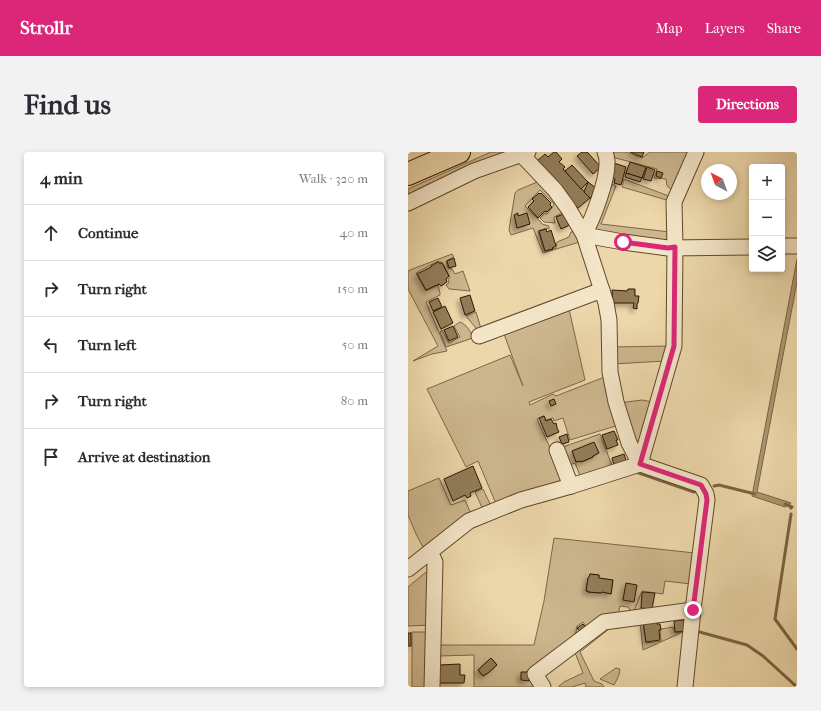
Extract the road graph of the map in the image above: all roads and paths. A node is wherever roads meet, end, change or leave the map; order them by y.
1 (459, 152) edge
2 (605, 152) edge
3 (696, 152) edge
4 (525, 153) edge
5 (408, 174) edge
6 (408, 203) edge
7 (584, 235) junction
8 (785, 246) edge
9 (797, 246) edge
10 (675, 247) junction
11 (749, 247) edge
12 (602, 290) junction
13 (479, 336) dead end
14 (557, 450) dead end
15 (640, 464) junction
16 (571, 486) junction
17 (430, 552) junction
18 (408, 569) edge
19 (693, 610) junction
20 (432, 687) edge
21 (543, 687) edge
22 (684, 687) edge

1 - 5 highway
2 - 7 street
3 - 10 street
4 - 6 street
4 - 7 street
7 - 10 street
7 - 12 street
8 - 9 street
10 - 11 street
10 - 15 street
12 - 13 street
12 - 15 street
14 - 16 street
15 - 16 street
15 - 19 street
16 - 17 street
17 - 18 street
17 - 20 street
19 - 21 street
19 - 22 street

